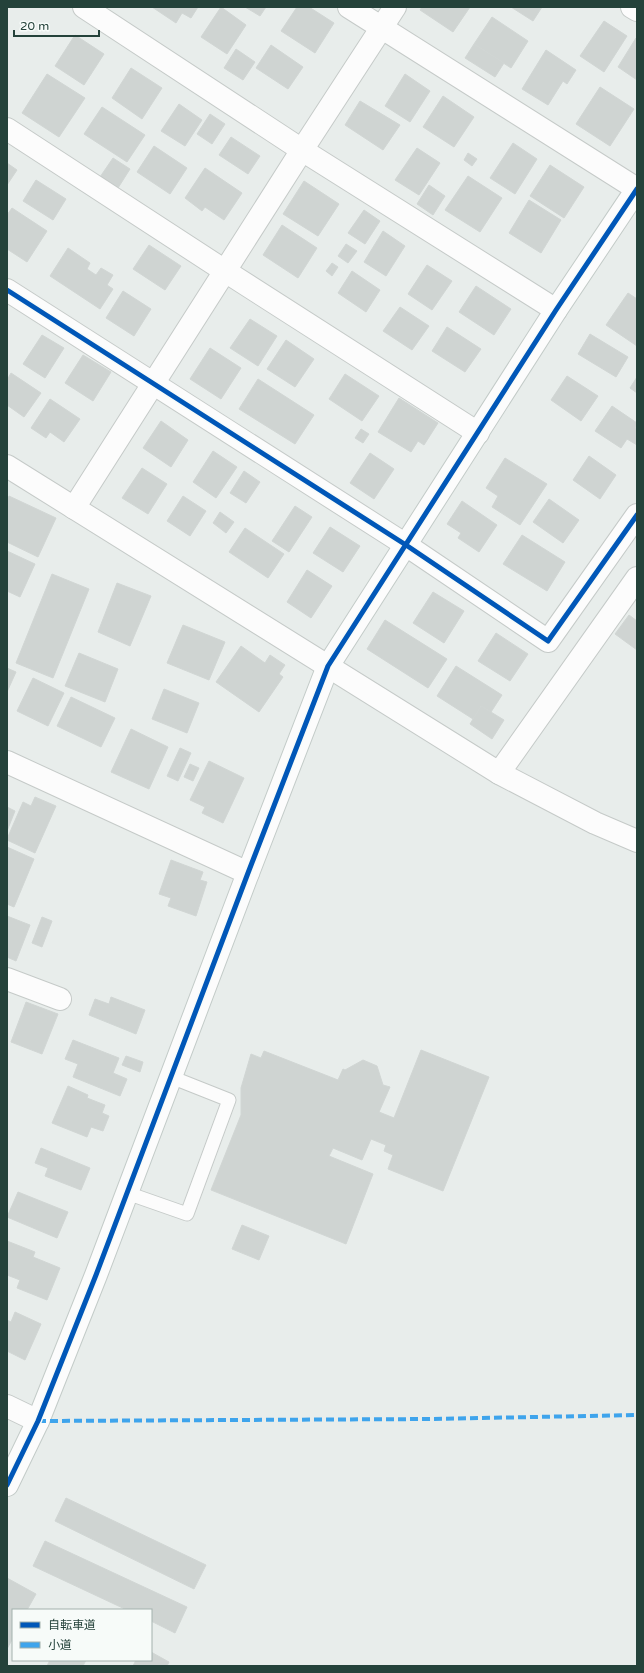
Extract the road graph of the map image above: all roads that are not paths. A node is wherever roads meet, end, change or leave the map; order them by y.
1 (84, 7) edge
2 (350, 7) edge
3 (396, 7) edge
4 (632, 7) edge
5 (637, 10) edge
6 (382, 28) junction
7 (7, 129) edge
8 (302, 150) junction
9 (637, 189) edge
10 (225, 271) junction
11 (7, 290) edge
12 (556, 310) junction
13 (153, 384) junction
14 (478, 432) junction
15 (7, 466) edge
16 (74, 508) junction
17 (637, 515) edge
18 (406, 545) junction
19 (637, 578) edge
20 (328, 666) junction
21 (7, 762) edge
22 (499, 772) junction
23 (637, 842) edge
24 (248, 872) junction
25 (7, 979) edge
26 (60, 999) dead end
27 (171, 1076) junction
28 (127, 1193) junction
29 (7, 1406) edge
30 (38, 1421) junction
31 (7, 1485) edge

1 - 8 street
2 - 6 street
3 - 6 street
4 - 5 street
6 - 8 street
6 - 9 street
7 - 10 street
8 - 10 street
8 - 12 street
9 - 12 street
10 - 13 street
10 - 14 street
11 - 13 street
12 - 14 street
13 - 16 street
13 - 18 street
14 - 18 street
15 - 16 street
16 - 20 street
17 - 18 street
18 - 20 street
19 - 22 street
20 - 22 street
20 - 24 street
21 - 24 street
22 - 23 street
24 - 27 street
25 - 26 street
27 - 28 street
27 - 28 lane
28 - 30 street
29 - 30 street
30 - 31 street

